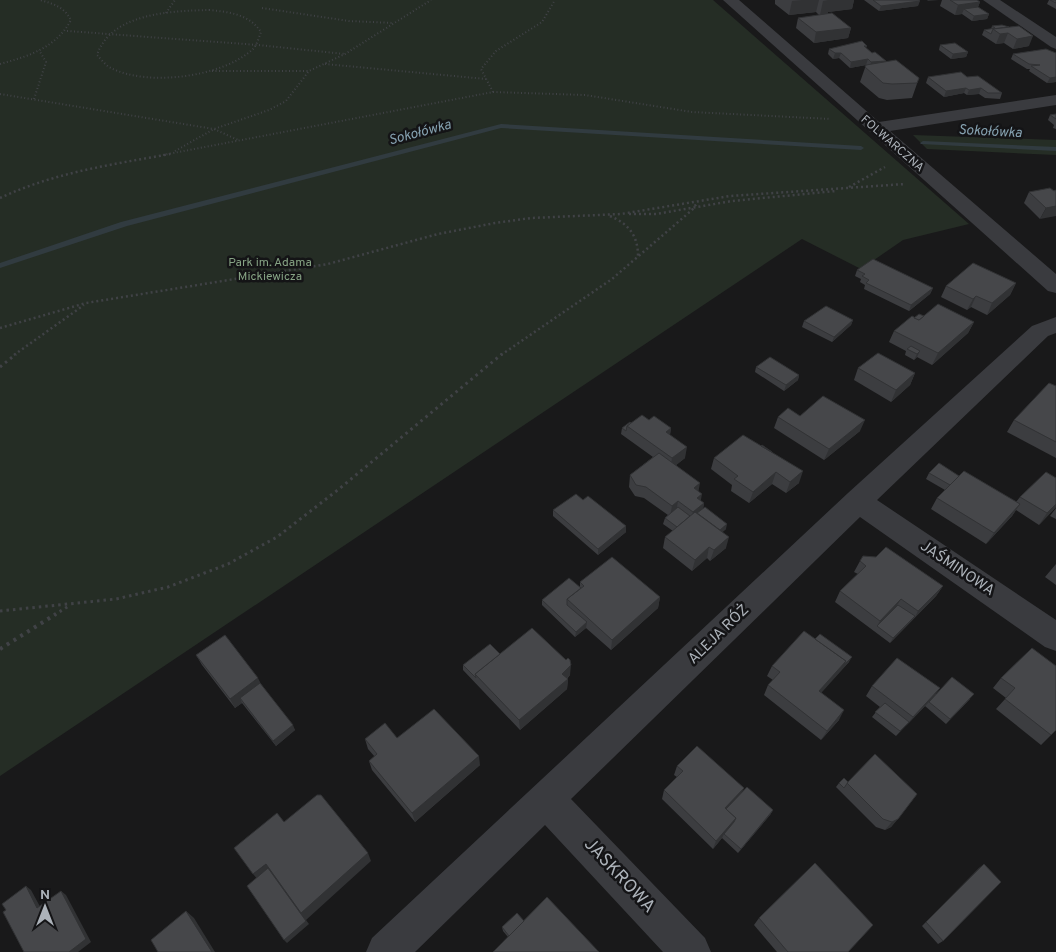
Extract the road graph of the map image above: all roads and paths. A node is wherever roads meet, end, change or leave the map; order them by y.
1 (40, 0) edge
2 (175, 0) edge
3 (431, 0) edge
4 (555, 0) edge
5 (730, 0) edge
6 (990, 0) edge
7 (262, 8) dead end
8 (166, 13) junction
9 (394, 23) junction
10 (67, 31) junction
11 (109, 34) junction
12 (1056, 44) edge
13 (258, 45) junction
14 (39, 50) junction
15 (345, 54) junction
16 (0, 64) edge
17 (324, 64) junction
18 (209, 71) junction
19 (309, 71) junction
20 (486, 79) junction
21 (494, 92) junction
22 (0, 94) edge
23 (34, 99) junction
24 (1056, 100) edge
25 (868, 123) junction
26 (214, 128) junction
27 (238, 140) junction
28 (899, 150) junction
29 (172, 152) junction
30 (934, 180) junction
31 (846, 188) junction
32 (0, 198) edge
33 (697, 202) junction
34 (692, 210) junction
35 (608, 214) junction
36 (621, 214) junction
37 (638, 256) junction
38 (1056, 286) edge
39 (86, 303) junction
40 (1056, 324) edge
41 (0, 328) edge
42 (0, 367) edge
43 (858, 501) junction
44 (70, 606) junction
45 (0, 611) edge
46 (1056, 637) edge
47 (0, 649) edge
48 (547, 800) junction
49 (386, 952) edge
50 (691, 952) edge

1 - 10 path
2 - 8 path
3 - 9 path
4 - 20 path
5 - 25 street, FOLWARCZNA
6 - 12 street
7 - 9 path
8 - 11 path
8 - 13 path
9 - 15 path
10 - 11 path
10 - 14 path
11 - 13 path
11 - 18 path
13 - 15 path
13 - 18 path
14 - 16 path
14 - 23 path
15 - 17 path
17 - 19 path
17 - 20 path
18 - 19 path
19 - 26 path
20 - 21 path
21 - 25 path
21 - 27 path
22 - 23 path
23 - 26 path
24 - 25 street
25 - 28 street, FOLWARCZNA
26 - 27 path
26 - 29 path
27 - 29 path
28 - 30 street, FOLWARCZNA
28 - 31 path
29 - 32 path
30 - 31 path
30 - 38 street, FOLWARCZNA
31 - 33 path
31 - 34 path
33 - 34 path
33 - 36 path
34 - 36 path
34 - 37 path
35 - 36 path
35 - 37 path
35 - 39 path
37 - 44 path
39 - 41 path
39 - 42 path
40 - 43 street, ALEJA RÓŻ
43 - 46 street, JAŚMINOWA
43 - 48 street, ALEJA RÓŻ
44 - 45 path
44 - 47 path
48 - 49 street, ALEJA RÓŻ
48 - 50 street, JASKROWA

